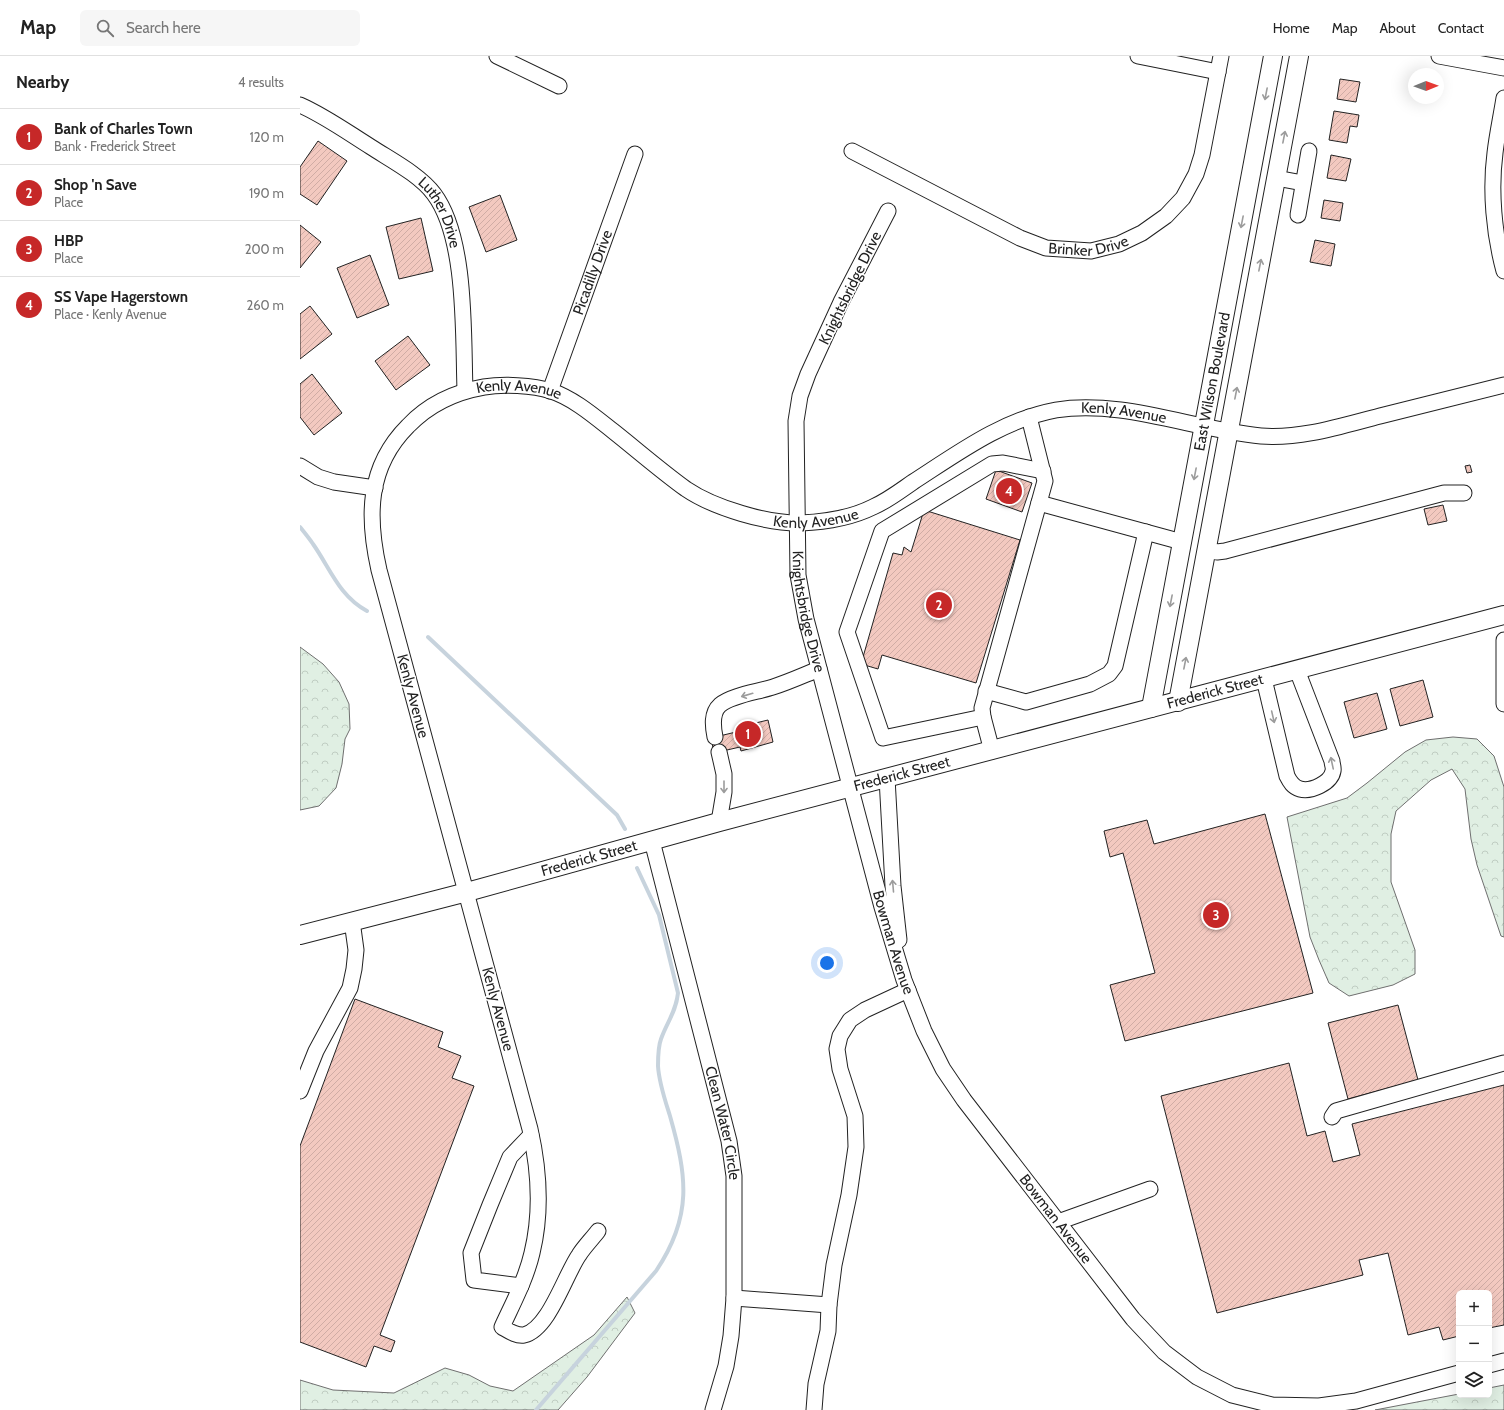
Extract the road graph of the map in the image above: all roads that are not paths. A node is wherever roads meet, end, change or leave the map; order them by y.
1 (497, 56) edge
2 (1138, 56) edge
3 (1221, 56) edge
4 (1273, 56) edge
5 (1299, 56) edge
6 (1439, 56) edge
7 (1181, 60) edge
8 (1504, 68) edge
9 (1218, 72) junction
10 (559, 86) dead end
11 (1504, 98) edge
12 (300, 105) edge
13 (852, 151) dead end
14 (1309, 151) dead end
15 (635, 154) dead end
16 (1276, 178) junction
17 (1303, 183) junction
18 (888, 211) dead end
19 (1298, 215) dead end
20 (1504, 271) edge
21 (1504, 385) edge
22 (465, 390) junction
23 (550, 391) junction
24 (1029, 417) junction
25 (1203, 426) junction
26 (1229, 431) junction
27 (300, 466) edge
28 (1043, 471) junction
29 (375, 488) junction
30 (1464, 493) dead end
31 (1039, 503) junction
32 (871, 508) junction
33 (797, 523) junction
34 (882, 531) junction
35 (1146, 532) junction
36 (1182, 542) junction
37 (1206, 550) junction
38 (1504, 615) edge
39 (1192, 626) junction
40 (1504, 640) edge
41 (819, 669) junction
42 (1297, 670) junction
43 (1264, 678) junction
44 (986, 691) junction
45 (1178, 702) junction
46 (1504, 704) edge
47 (1151, 708) junction
48 (982, 717) junction
49 (715, 737) dead end
50 (992, 751) junction
51 (719, 752) dead end
52 (887, 778) junction
53 (851, 787) junction
54 (719, 822) junction
55 (652, 841) junction
56 (467, 892) junction
57 (352, 921) junction
58 (300, 935) edge
59 (906, 985) junction
60 (1504, 1063) edge
61 (300, 1091) edge
62 (1332, 1117) dead end
63 (531, 1135) junction
64 (1150, 1190) dead end
65 (1058, 1222) junction
66 (598, 1231) dead end
67 (521, 1286) junction
68 (734, 1298) junction
69 (829, 1305) junction
70 (1504, 1361) edge
71 (1492, 1364) edge
72 (1456, 1374) edge
73 (713, 1410) edge
74 (814, 1410) edge

1 - 10 street
2 - 7 street
3 - 9 street, Brinker Drive
4 -> 25 main road, East Wilson Boulevard
16 -> 5 main road, East Wilson Boulevard
6 - 8 street
7 - 9 street
9 - 13 street, Brinker Drive
11 - 20 street
12 - 22 street, Luther Drive
14 - 17 street
15 - 23 street, Picadilly Drive
16 - 17 street
26 -> 16 main road, East Wilson Boulevard
17 - 19 street
18 - 33 street, Knightsbridge Drive
21 - 26 street, Kenly Avenue
22 - 23 street, Kenly Avenue
22 - 29 street, Kenly Avenue
23 - 33 street, Kenly Avenue
24 - 25 street, Kenly Avenue
24 - 28 street
24 - 32 street, Kenly Avenue
25 - 26 street, Kenly Avenue
25 -> 36 main road, East Wilson Boulevard
26 - 37 main road, East Wilson Boulevard
27 - 29 street
28 - 31 street
28 - 34 street
29 - 56 street, Kenly Avenue
30 - 37 street
31 - 35 street
31 - 44 street
32 - 33 street, Kenly Avenue
32 - 34 street
33 - 41 street, Knightsbridge Drive
34 - 48 street
35 - 36 street
35 - 44 street
36 - 39 main road
36 -> 47 main road, East Wilson Boulevard
37 - 39 main road, East Wilson Boulevard
38 - 42 main road, Frederick Street
45 -> 39 main road, East Wilson Boulevard
40 - 46 street
41 -> 49 street
41 - 53 street, Knightsbridge Drive
42 - 43 main road, Frederick Street
43 -> 42 street
43 - 45 main road, Frederick Street
44 - 48 street
45 - 47 main road, Frederick Street
47 - 50 main road, Frederick Street
48 - 50 street
50 - 52 main road, Frederick Street
51 -> 54 street
52 - 53 main road, Frederick Street
59 -> 52 street
53 - 54 main road, Frederick Street
53 - 59 street, Bowman Avenue
54 - 55 main road, Frederick Street
55 - 56 main road, Frederick Street
55 - 68 street, Clean Water Circle
56 - 57 main road, Frederick Street
56 - 63 street, Kenly Avenue
57 - 58 main road, Frederick Street
57 - 61 street
59 - 65 street, Bowman Avenue
59 - 69 street
60 - 62 street
63 - 67 street, Kenly Avenue
63 - 67 street
64 - 65 street
65 - 72 street, Bowman Avenue
66 - 67 street, Kenly Avenue
68 - 69 street
68 - 73 street, Clean Water Circle
69 - 74 street
70 - 71 street

